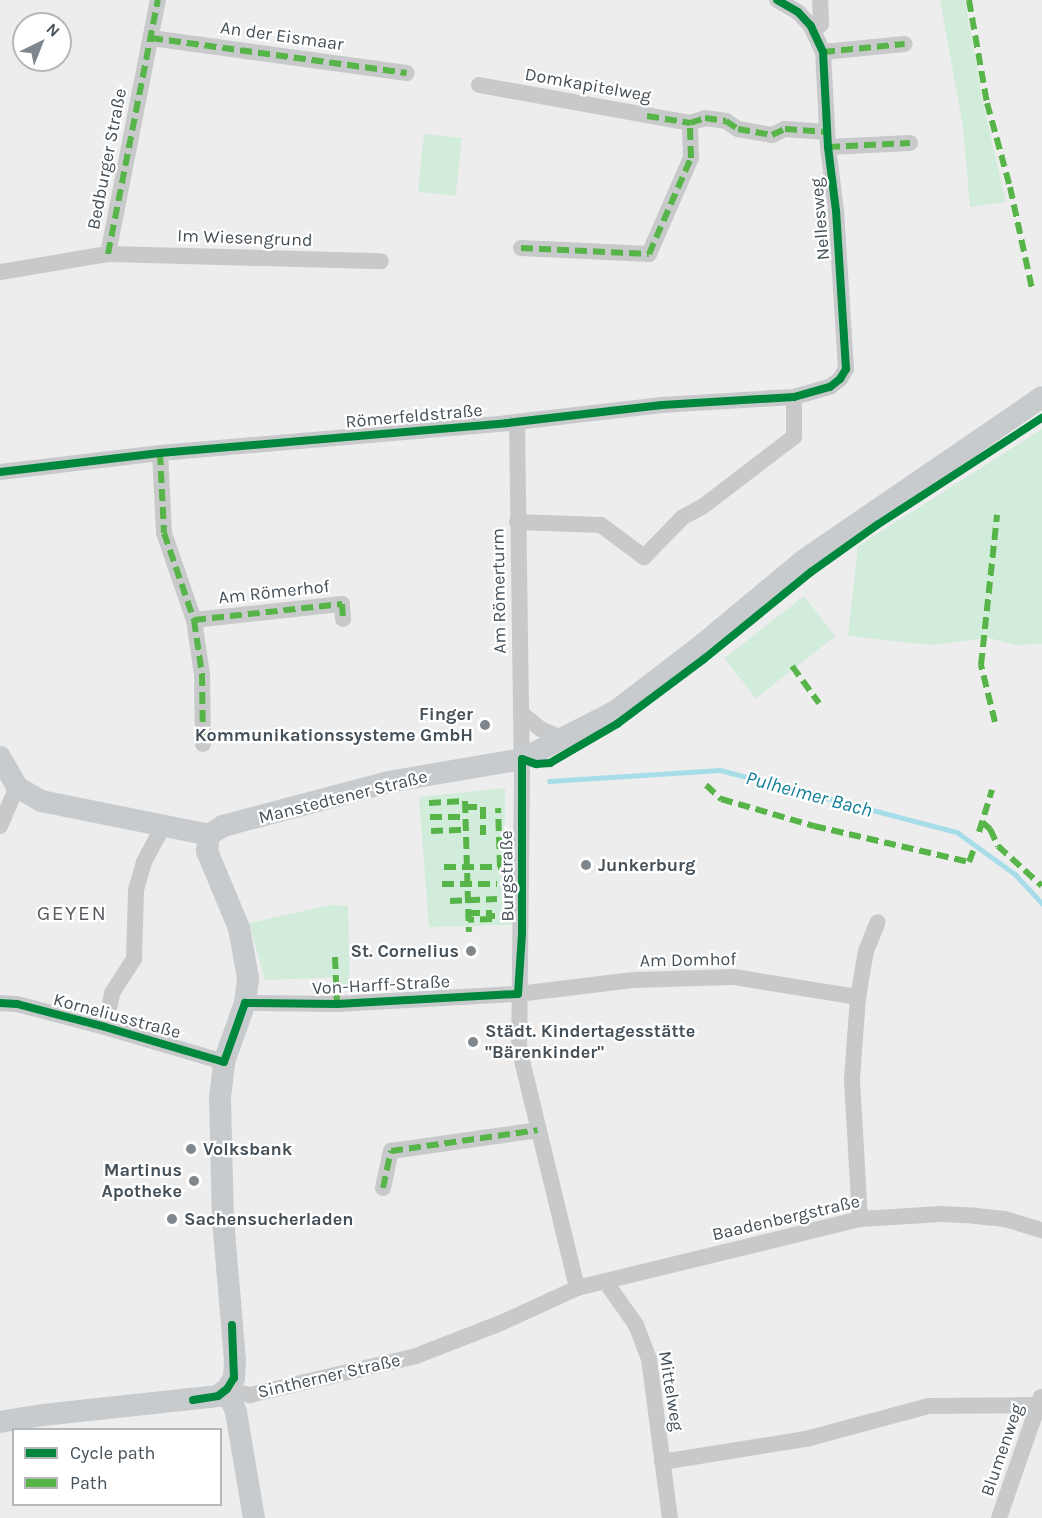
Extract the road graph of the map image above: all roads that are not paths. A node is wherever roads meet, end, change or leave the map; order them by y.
1 (158, 0) edge
2 (777, 0) edge
3 (820, 0) edge
4 (151, 38) junction
5 (820, 41) junction
6 (904, 44) dead end
7 (407, 73) dead end
8 (479, 85) dead end
9 (690, 123) junction
10 (827, 140) junction
11 (910, 142) dead end
12 (521, 248) dead end
13 (108, 254) junction
14 (381, 261) dead end
15 (0, 272) edge
16 (830, 387) joint
17 (1042, 397) edge
18 (794, 398) junction
19 (517, 422) junction
20 (160, 453) junction
21 (0, 472) edge
22 (517, 522) junction
23 (343, 619) dead end
24 (194, 620) junction
25 (521, 713) junction
26 (561, 738) junction
27 (203, 744) dead end
28 (0, 756) edge
29 (522, 759) junction
30 (17, 787) junction
31 (159, 825) junction
32 (0, 826) edge
33 (209, 835) junction
34 (878, 922) dead end
35 (518, 993) junction
36 (858, 998) junction
37 (0, 1003) edge
38 (245, 1003) junction
39 (105, 1027) junction
40 (225, 1062) junction
41 (538, 1130) junction
42 (383, 1188) dead end
43 (860, 1219) junction
44 (1042, 1230) edge
45 (605, 1281) junction
46 (577, 1288) junction
47 (227, 1389) junction
48 (1040, 1400) edge
49 (0, 1422) edge
50 (662, 1462) junction
51 (254, 1518) edge
52 (670, 1518) edge
53 (999, 1518) edge

1 - 4 street, Bedburger Straße
2 - 5 street
3 - 5 street, Nellesweg
4 - 7 street, An der Eismaar
4 - 13 street, Bedburger Straße
5 - 6 street
5 - 10 street, Nellesweg
8 - 9 street, Domkapitelweg
9 - 10 street, Domkapitelweg
9 - 12 street
10 - 11 street
10 - 16 street, Nellesweg
13 - 14 street, Im Wiesengrund
13 - 15 street, Bedburger Straße
16 - 18 street, Römerfeldstraße
17 - 26 street, Manstedtener Straße
18 - 19 street, Römerfeldstraße
18 - 22 street
19 - 20 street, Römerfeldstraße
19 - 22 street, Am Römerturm
20 - 21 street, Römerfeldstraße
20 - 24 street
22 - 25 street, Am Römerturm
23 - 24 street, Am Römerhof
24 - 27 street
25 - 26 street
25 - 29 street, Am Römerturm
26 - 29 street, Manstedtener Straße
28 - 30 street
29 - 33 street, Manstedtener Straße
29 - 35 street, Burgstraße
30 - 31 street
30 - 32 street
31 - 33 street
31 - 39 street
33 - 38 street
34 - 36 street
35 - 36 street, Am Domhof
35 - 38 street, Von-Harff-Straße
35 - 41 street, Burgstraße
36 - 43 street
37 - 39 street, Korneliusstraße
38 - 40 street
39 - 40 street, Korneliusstraße
40 - 47 street
41 - 42 street
41 - 46 street, Burgstraße
43 - 44 street, Baadenbergstraße
43 - 45 street, Baadenbergstraße
45 - 46 street, Baadenbergstraße
45 - 50 street, Mittelweg
46 - 47 street, Sintherner Straße
47 - 49 street, Sintherner Straße
47 - 51 street
48 - 50 street
48 - 53 street, Blumenweg
50 - 52 street, Mittelweg

